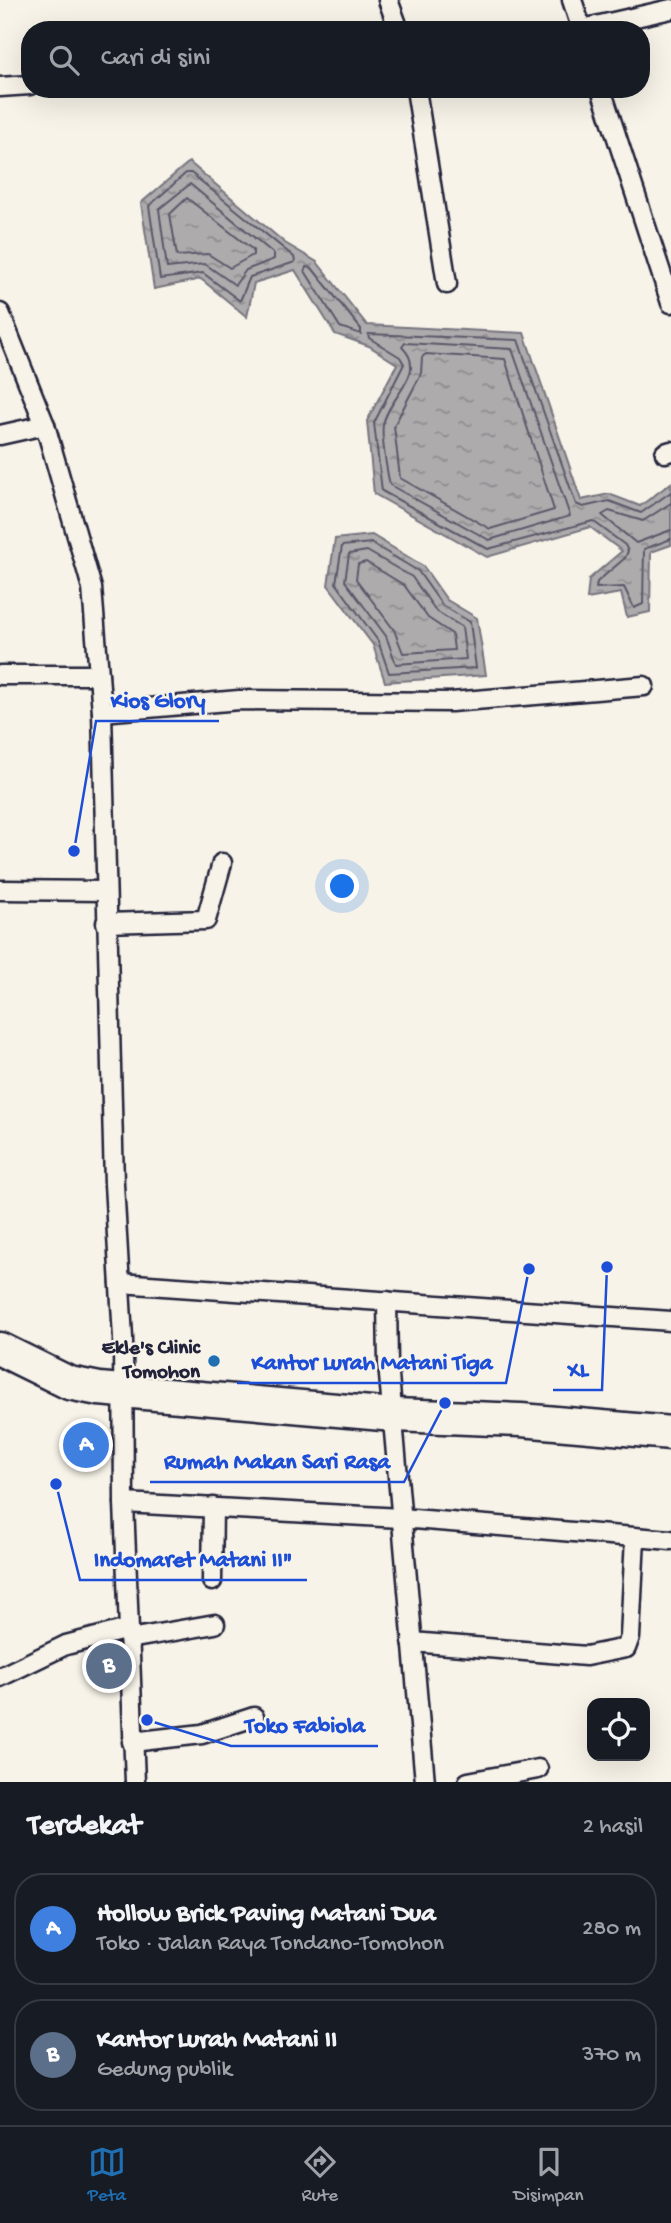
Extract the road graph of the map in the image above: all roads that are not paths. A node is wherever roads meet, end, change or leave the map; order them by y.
1 (388, 0) edge
2 (572, 0) edge
3 (671, 9) edge
4 (396, 21) edge
5 (578, 21) edge
6 (616, 21) edge
7 (21, 86) edge
8 (0, 87) edge
9 (417, 98) edge
10 (604, 98) edge
11 (447, 284) dead end
12 (671, 303) edge
13 (0, 313) edge
14 (45, 425) junction
15 (0, 435) edge
16 (0, 675) edge
17 (99, 675) junction
18 (644, 686) dead end
19 (102, 712) junction
20 (222, 863) dead end
21 (0, 890) edge
22 (106, 891) junction
23 (106, 923) junction
24 (120, 1283) junction
25 (387, 1301) junction
26 (671, 1321) edge
27 (0, 1349) edge
28 (125, 1391) junction
29 (394, 1415) junction
30 (671, 1433) edge
31 (124, 1503) junction
32 (213, 1507) junction
33 (401, 1518) junction
34 (635, 1538) junction
35 (671, 1541) edge
36 (212, 1581) dead end
37 (215, 1624) dead end
38 (128, 1634) junction
39 (412, 1642) junction
40 (0, 1677) edge
41 (254, 1717) dead end
42 (132, 1742) junction
43 (538, 1769) dead end
44 (135, 1782) edge
45 (425, 1782) edge
46 (468, 1782) edge

1 - 4 street
2 - 5 street
3 - 6 street
7 - 8 street
9 - 11 street
10 - 12 street
13 - 14 street
14 - 15 street
14 - 17 street
16 - 17 street
17 - 19 street
18 - 19 street
19 - 22 street
20 - 23 street
21 - 22 street
22 - 23 street
23 - 24 street
24 - 25 street
24 - 28 street
25 - 26 street
25 - 29 street
27 - 28 highway
28 - 29 highway
28 - 31 street
29 - 30 highway
29 - 33 street
31 - 32 street
31 - 38 street
32 - 33 street
32 - 36 street
33 - 34 street
33 - 39 street
34 - 35 street
34 - 39 street
37 - 38 street
38 - 40 street
38 - 42 street
39 - 45 street
41 - 42 street
42 - 44 street
43 - 46 street

